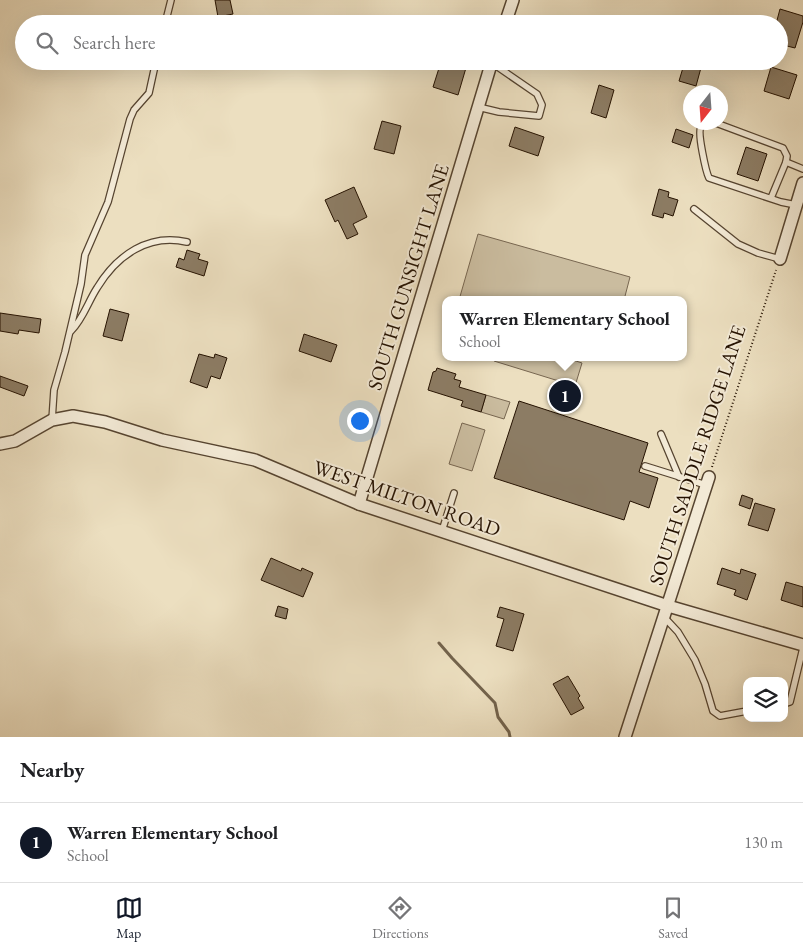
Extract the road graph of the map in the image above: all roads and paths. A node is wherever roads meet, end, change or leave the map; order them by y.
1 (171, 0) edge
2 (513, 0) edge
3 (167, 15) edge
4 (508, 15) edge
5 (154, 70) edge
6 (490, 70) edge
7 (503, 70) edge
8 (478, 107) junction
9 (786, 162) junction
10 (803, 169) edge
11 (803, 183) edge
12 (770, 198) junction
13 (796, 205) junction
14 (694, 210) dead end
15 (187, 242) dead end
16 (780, 259) junction
17 (70, 333) junction
18 (52, 420) junction
19 (661, 434) dead end
20 (0, 444) edge
21 (645, 466) dead end
22 (679, 477) junction
23 (708, 481) junction
24 (454, 493) dead end
25 (359, 504) junction
26 (442, 531) junction
27 (666, 611) junction
28 (803, 647) edge
29 (788, 703) edge
30 (743, 713) edge
31 (625, 737) edge

1 - 3 lane
2 - 4 street
5 - 17 lane
6 - 8 street, SOUTH GUNSIGHT LANE
7 - 8 lane
8 - 25 street, SOUTH GUNSIGHT LANE
9 - 10 lane
9 - 12 lane
9 - 12 lane
11 - 13 street
12 - 13 lane
13 - 16 street
14 - 16 lane
15 - 17 lane
16 - 23 path, SOUTH SADDLE RIDGE LANE
17 - 18 lane
18 - 20 street, WEST MILTON ROAD
18 - 25 street, WEST MILTON ROAD
19 - 22 lane
21 - 22 lane
22 - 23 lane
23 - 27 street, SOUTH SADDLE RIDGE LANE
24 - 26 lane
25 - 26 street, WEST MILTON ROAD
26 - 27 street, WEST MILTON ROAD
27 - 28 street, WEST MILTON ROAD
27 - 30 lane
27 - 31 street, SOUTH SADDLE RIDGE LANE
28 - 29 lane

